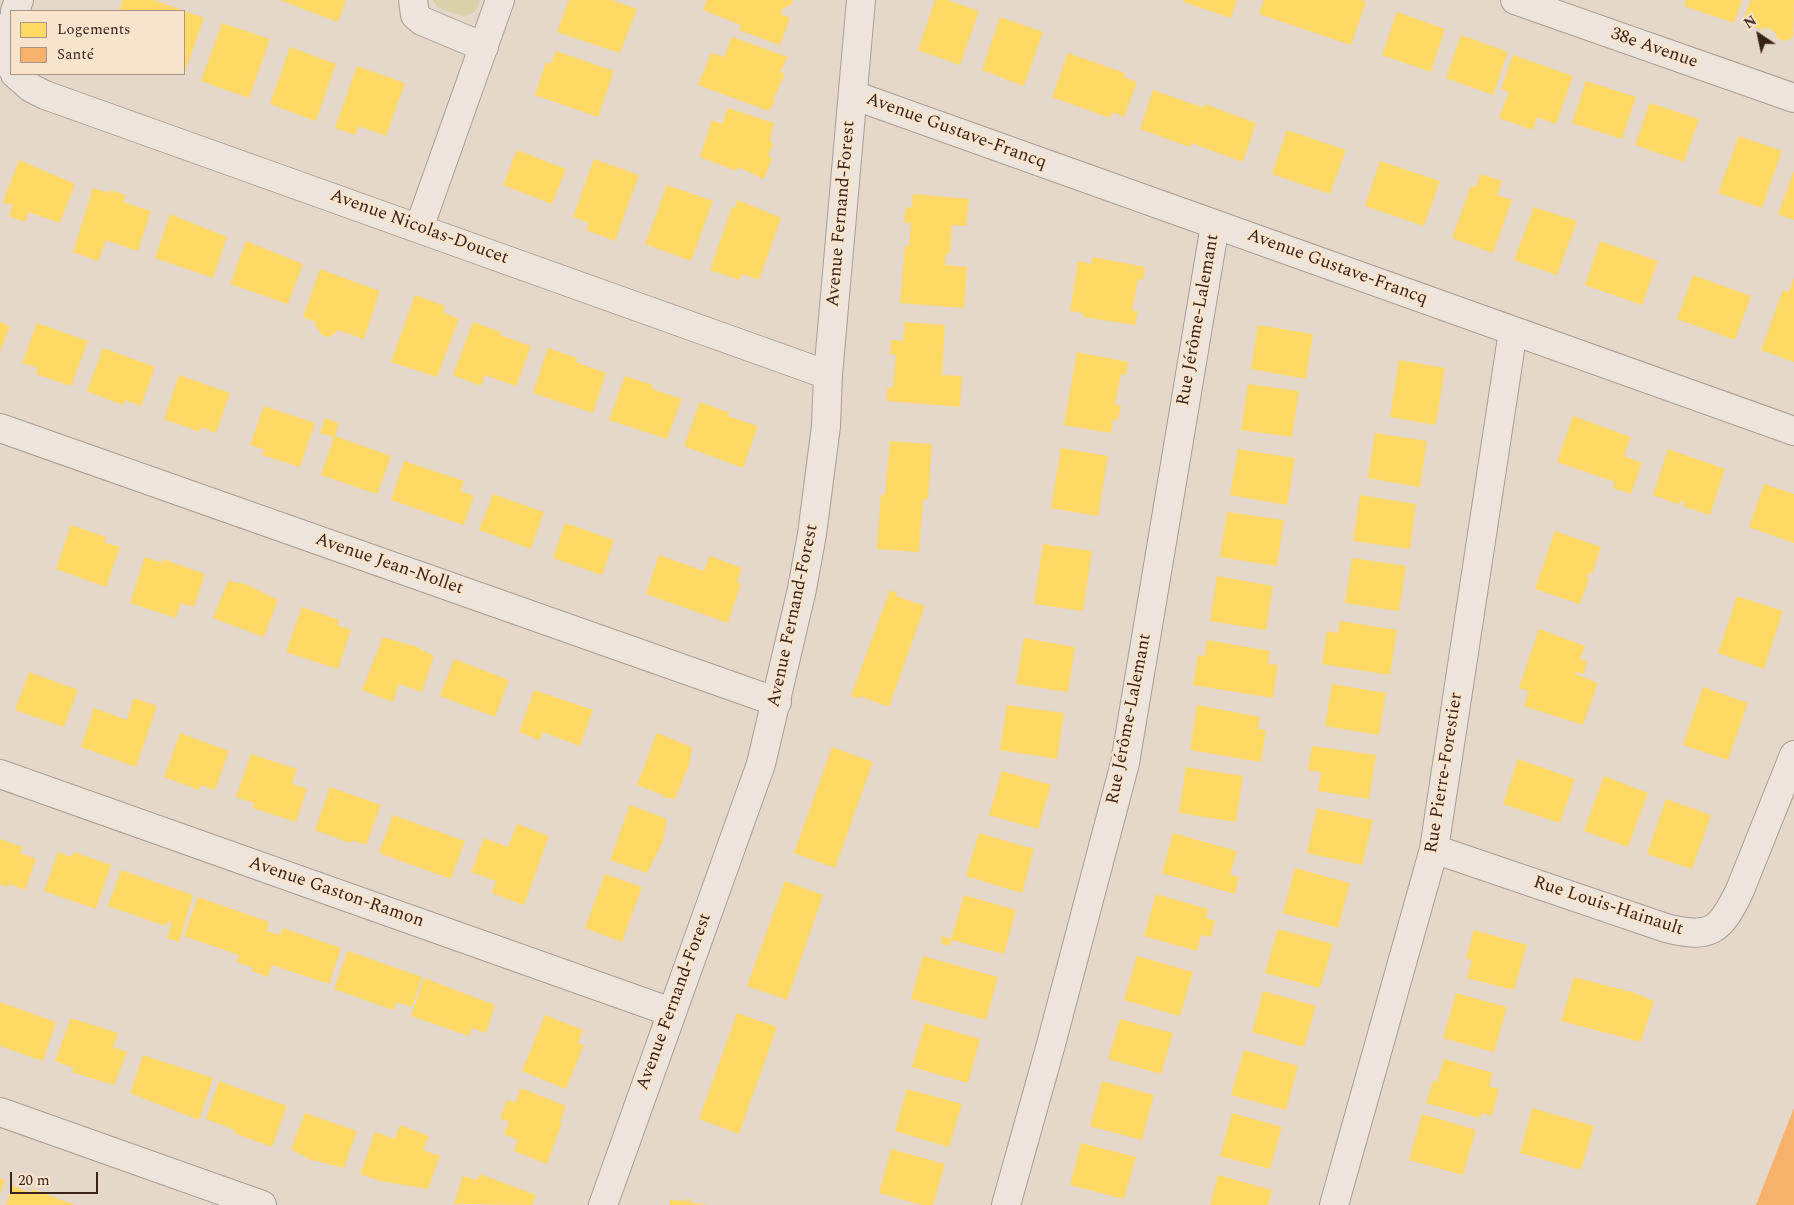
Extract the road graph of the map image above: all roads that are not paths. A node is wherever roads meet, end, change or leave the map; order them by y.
1 (413, 0) edge
2 (500, 0) edge
3 (861, 0) edge
4 (1514, 0) edge
5 (10, 27) edge
6 (484, 47) junction
7 (10, 65) edge
8 (16, 75) edge
9 (852, 95) junction
10 (1794, 98) edge
11 (1215, 225) junction
12 (420, 228) junction
13 (1513, 331) junction
14 (828, 376) junction
15 (0, 428) edge
16 (1794, 431) edge
17 (777, 702) junction
18 (1794, 755) edge
19 (0, 774) edge
20 (1434, 849) junction
21 (671, 1012) junction
22 (0, 1112) edge
23 (262, 1205) edge
24 (603, 1205) edge
25 (1006, 1205) edge
26 (1334, 1205) edge

1 - 6 street
2 - 6 street
3 - 9 street, Avenue Fernand-Forest
4 - 10 street, 38e Avenue
5 - 7 street
6 - 12 street
8 - 12 street, Avenue Nicolas-Doucet
9 - 11 street, Avenue Gustave-Francq
9 - 14 street, Avenue Fernand-Forest
11 - 13 street, Avenue Gustave-Francq
11 - 25 street, Rue Jérôme-Lalemant
12 - 14 street, Avenue Nicolas-Doucet
13 - 16 street, Avenue Gustave-Francq
13 - 20 street, Rue Pierre-Forestier
14 - 17 street, Avenue Fernand-Forest
15 - 17 street, Avenue Jean-Nollet
17 - 21 street, Avenue Fernand-Forest
18 - 20 street, Rue Louis-Hainault
19 - 21 street, Avenue Gaston-Ramon
20 - 26 street, Rue Pierre-Forestier
21 - 24 street, Avenue Fernand-Forest
22 - 23 street

